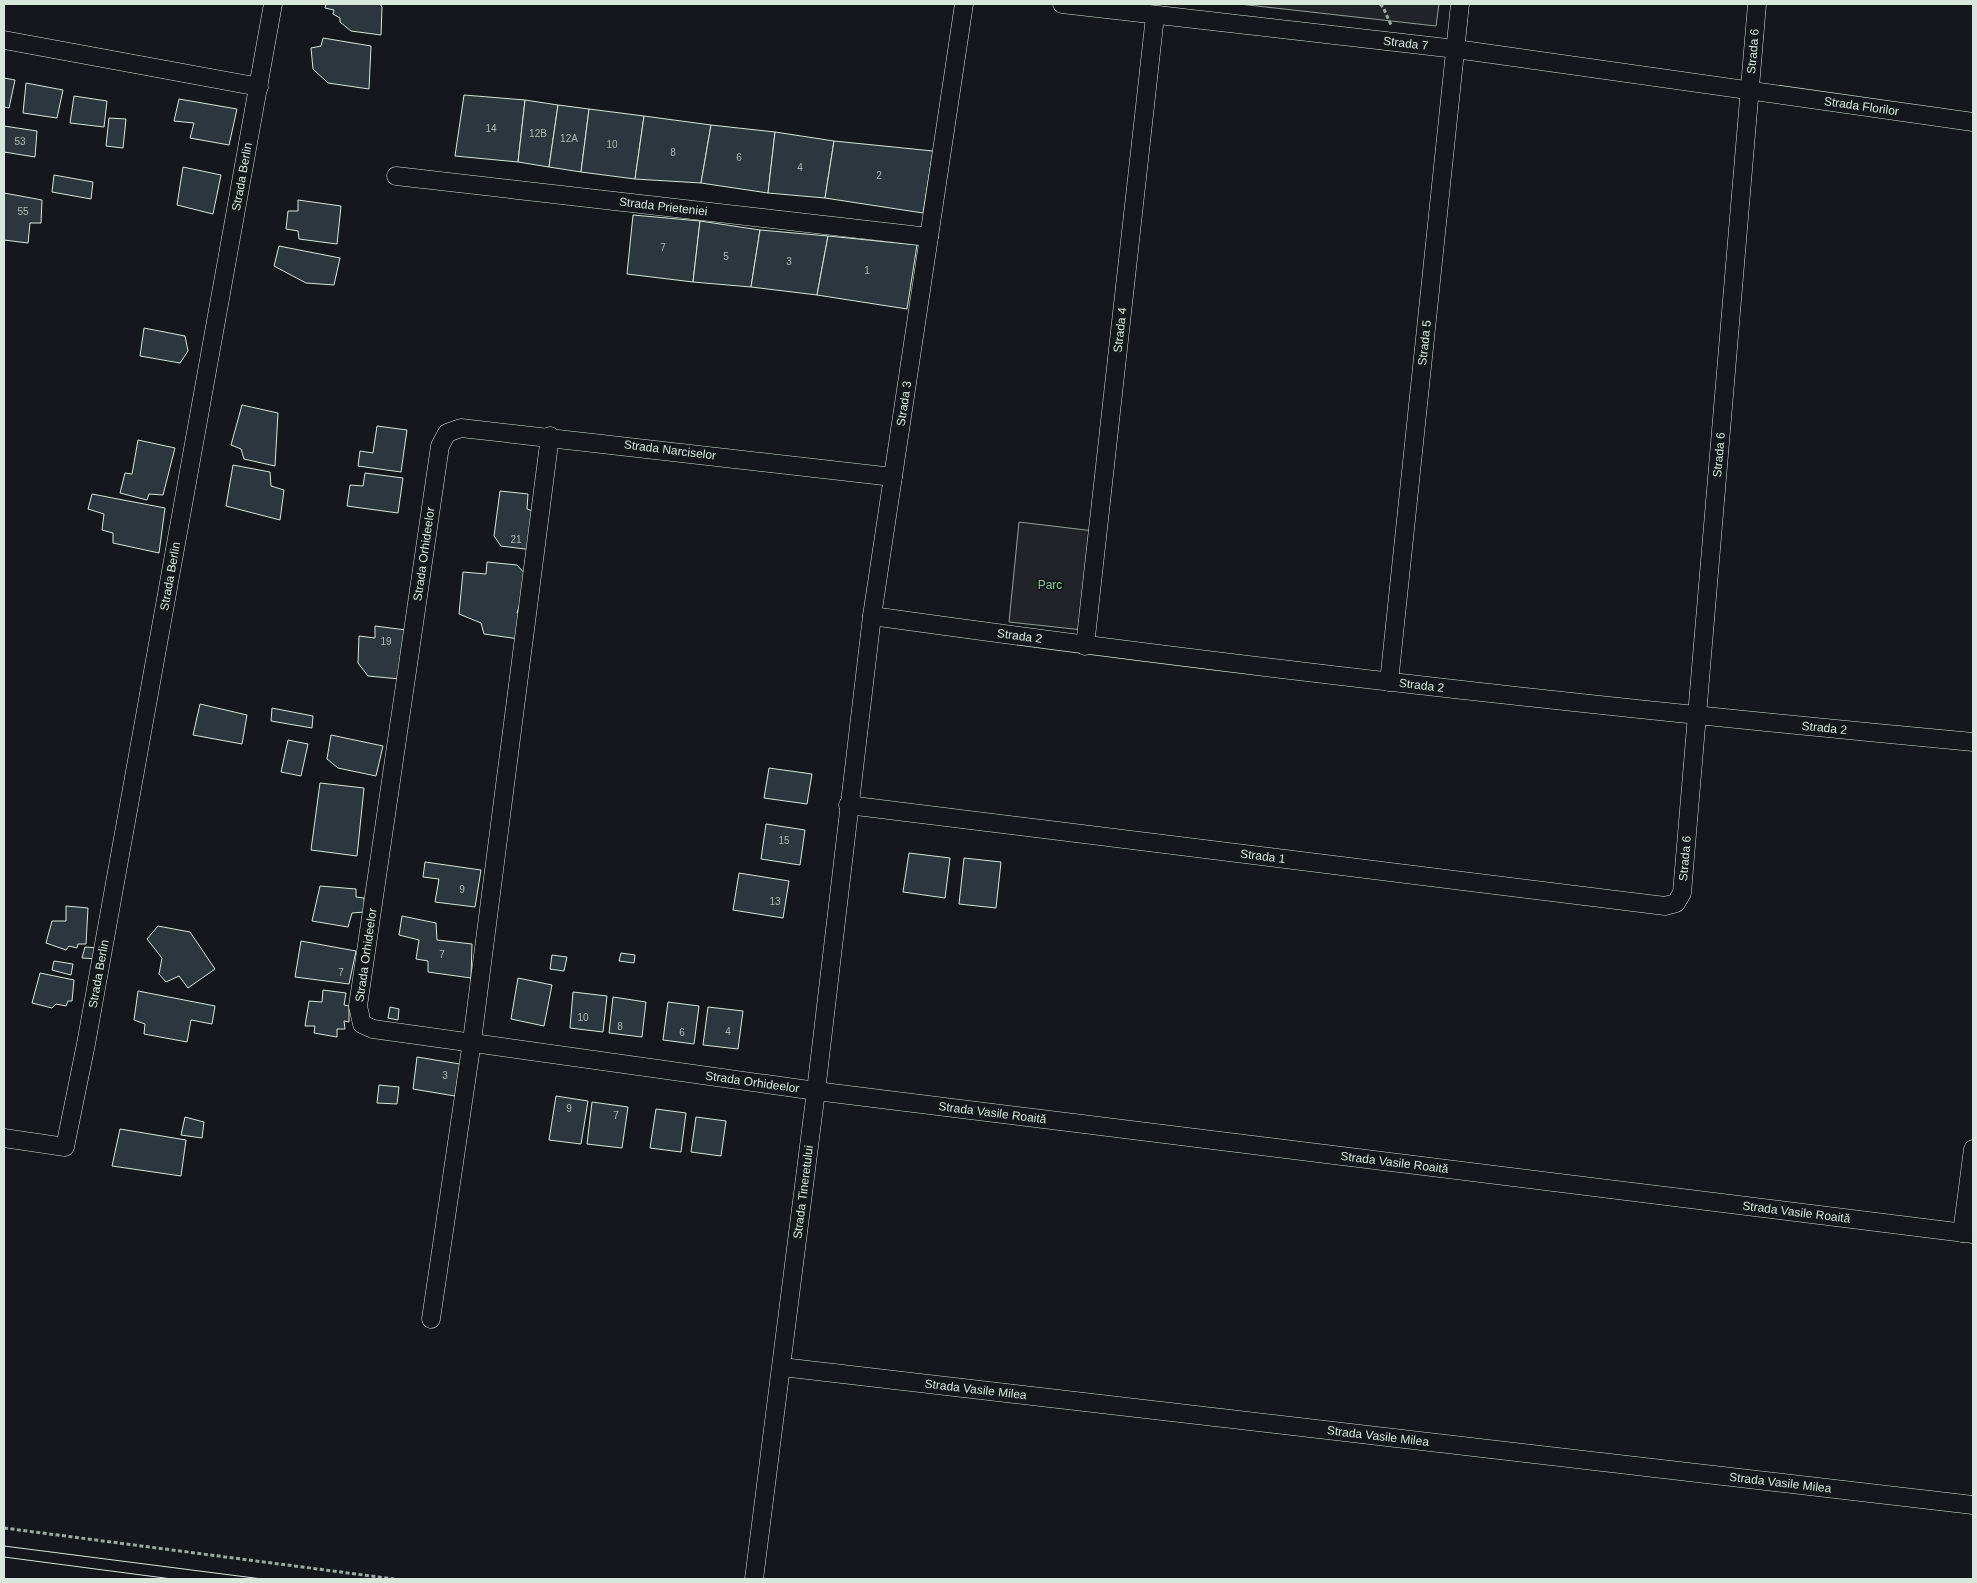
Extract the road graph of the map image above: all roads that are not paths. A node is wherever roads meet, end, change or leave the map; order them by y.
1 (273, 4) edge
2 (964, 4) edge
3 (1062, 4) edge
4 (1460, 4) edge
5 (1757, 4) edge
6 (1155, 16) junction
7 (4, 40) edge
8 (1456, 49) junction
9 (259, 87) junction
10 (1750, 92) junction
11 (1973, 122) edge
12 (396, 176) dead end
13 (929, 237) junction
14 (447, 433) joint
15 (550, 436) junction
16 (893, 477) junction
17 (872, 616) junction
18 (1085, 646) junction
19 (1389, 682) junction
20 (1697, 716) junction
21 (1973, 742) edge
22 (848, 805) junction
23 (1676, 903) joint
24 (472, 1042) junction
25 (816, 1091) junction
26 (4, 1138) edge
27 (1973, 1149) edge
28 (1968, 1234) edge
29 (432, 1319) dead end
30 (782, 1367) junction
31 (1973, 1505) edge
32 (754, 1579) edge

1 - 9 street, Strada Berlin
2 - 13 street, Strada 3
3 - 6 street, Strada 7
4 - 8 street, Strada 5
5 - 10 street, Strada 6
6 - 8 street, Strada 7
6 - 18 street, Strada 4
7 - 9 street
8 - 10 street, Strada 7
8 - 19 street, Strada 5
9 - 26 street, Strada Berlin
10 - 11 street, Strada Florilor
10 - 20 street, Strada 6
12 - 13 street, Strada Prieteniei
13 - 16 street, Strada 3
14 - 15 street, Strada Narciselor
14 - 24 street, Strada Orhideelor
15 - 16 street, Strada Narciselor
15 - 24 street
16 - 17 street, Strada 3
17 - 18 street, Strada 2
17 - 22 street, Strada 3
18 - 19 street, Strada 2
19 - 20 street, Strada 2
20 - 21 street, Strada 2
20 - 23 street, Strada 6
22 - 23 street, Strada 1
22 - 25 street, Strada Tineretului
24 - 25 street, Strada Orhideelor
24 - 29 street
25 - 28 street, Strada Vasile Roaită
25 - 30 street, Strada Tineretului
27 - 28 street
30 - 31 street, Strada Vasile Milea
30 - 32 street, Strada Tineretului

